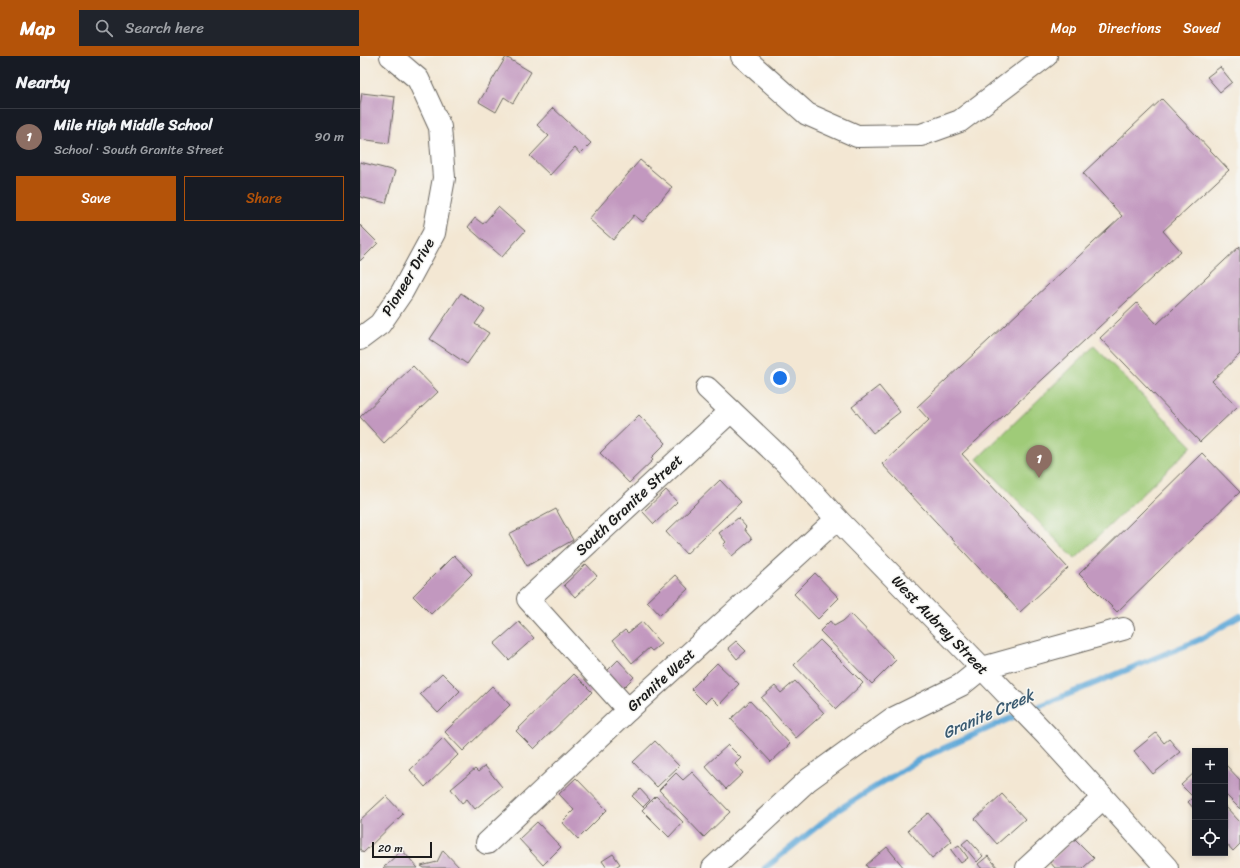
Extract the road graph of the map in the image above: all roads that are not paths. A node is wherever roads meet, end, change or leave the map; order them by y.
1 (391, 56) edge
2 (742, 56) edge
3 (1046, 56) edge
4 (360, 339) edge
5 (707, 388) dead end
6 (731, 411) junction
7 (837, 519) junction
8 (1123, 629) dead end
9 (982, 668) junction
10 (628, 710) junction
11 (1103, 798) junction
12 (487, 843) dead end
13 (713, 868) edge
14 (1027, 868) edge
15 (1167, 868) edge

1 - 4 street, Pioneer Drive
2 - 3 street
5 - 6 street, West Aubrey Street
6 - 7 street, West Aubrey Street
6 - 10 street, South Granite Street
7 - 9 street, West Aubrey Street
7 - 10 street, Granite West
8 - 9 street
9 - 11 street, West Aubrey Street
9 - 13 street
10 - 12 street, Granite West
11 - 14 street
11 - 15 street, West Aubrey Street

